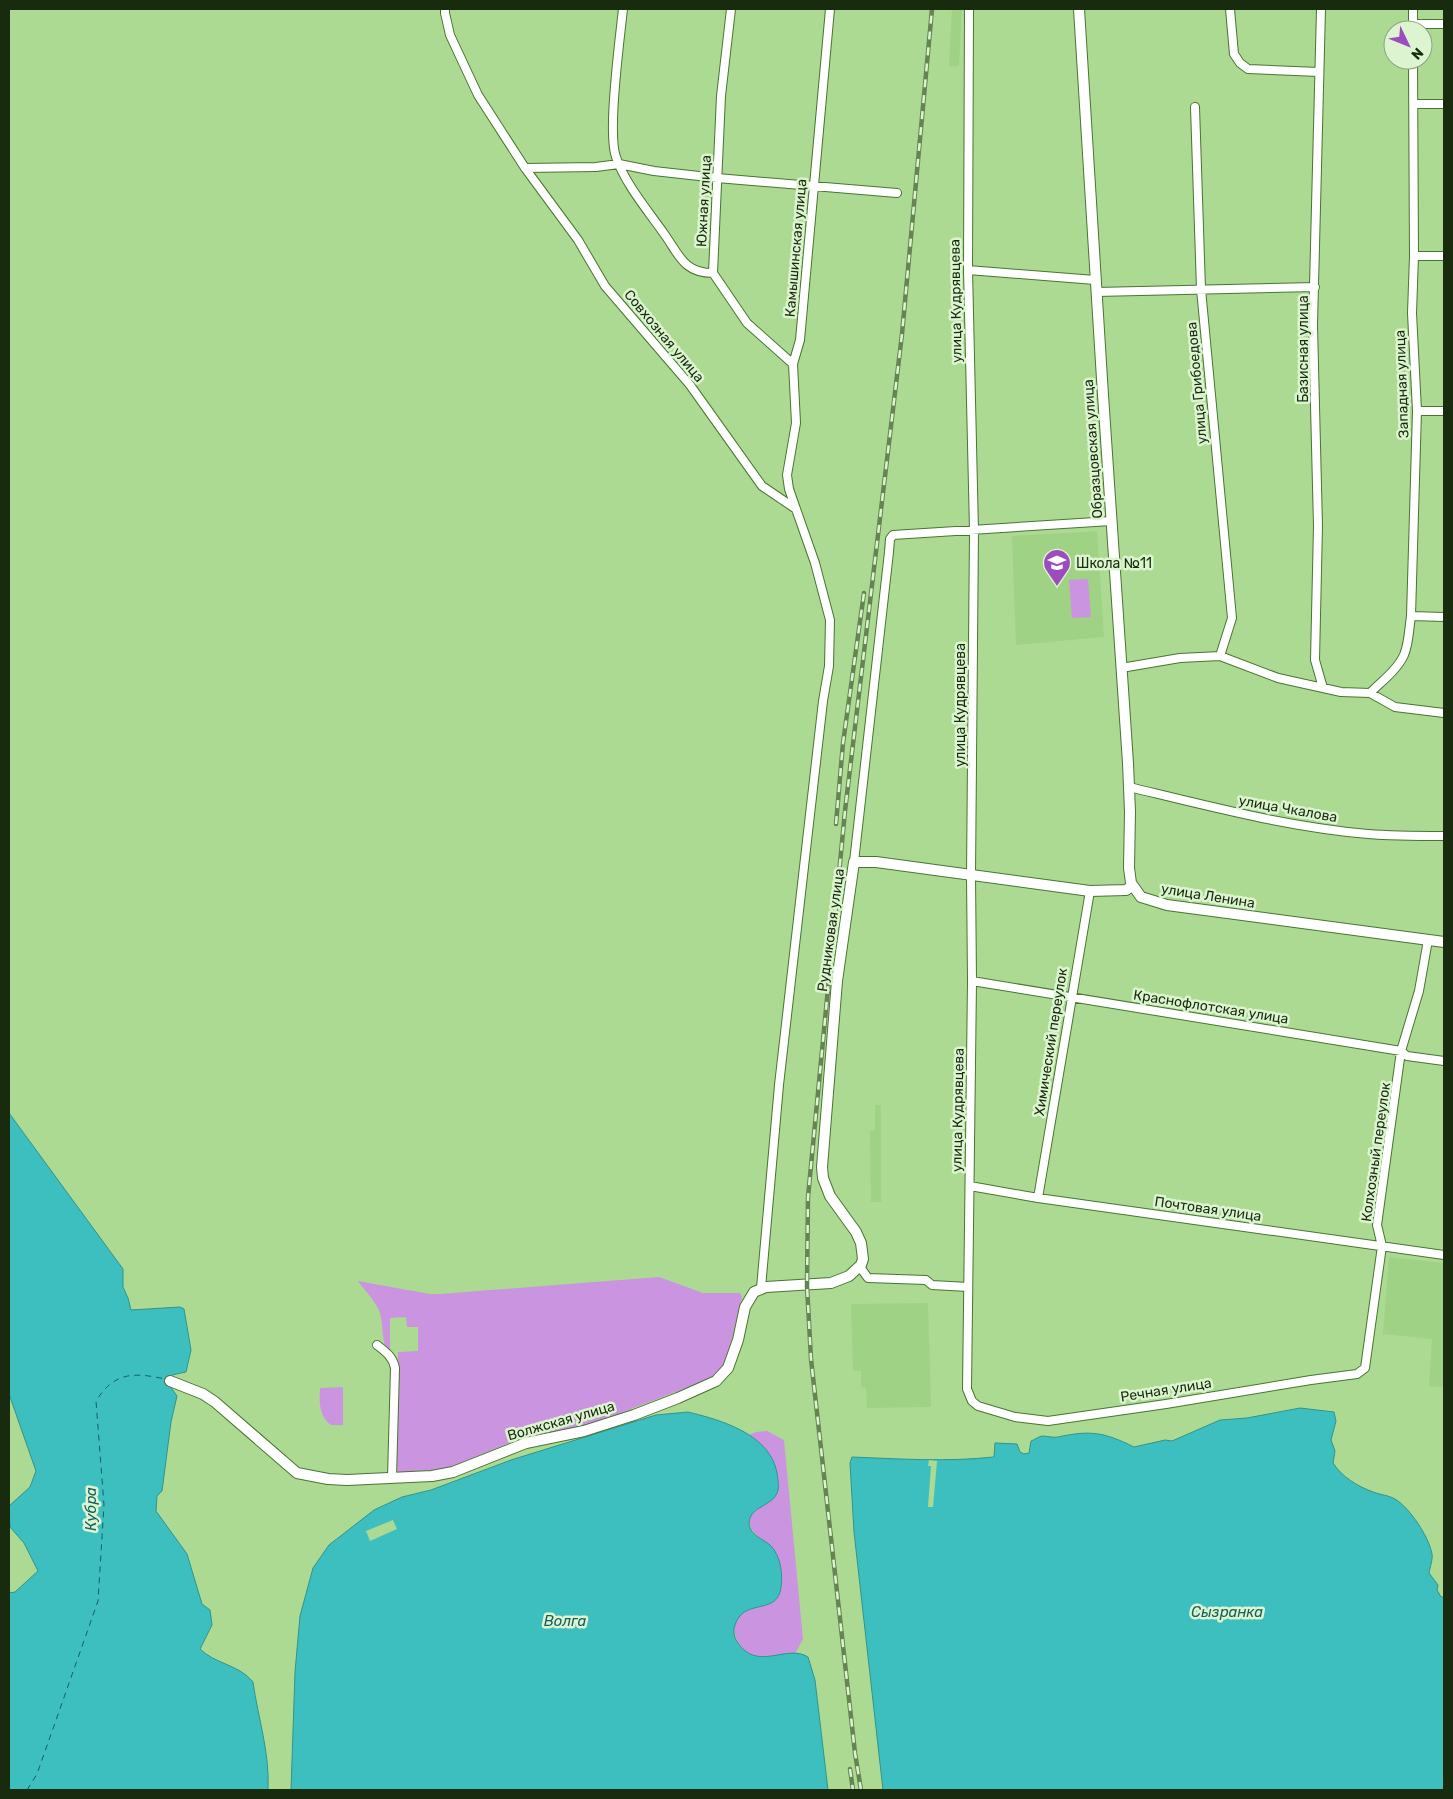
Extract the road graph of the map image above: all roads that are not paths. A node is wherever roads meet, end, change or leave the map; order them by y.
1 (445, 9) edge
2 (622, 9) edge
3 (730, 9) edge
4 (830, 9) edge
5 (969, 9) edge
6 (1079, 9) edge
7 (1230, 9) edge
8 (1320, 9) edge
9 (1413, 70) edge
10 (1319, 72) junction
11 (1413, 104) junction
12 (1444, 104) edge
13 (1195, 106) dead end
14 (619, 164) junction
15 (525, 168) junction
16 (717, 178) junction
17 (814, 186) junction
18 (897, 193) dead end
19 (1414, 256) junction
20 (1444, 256) edge
21 (968, 270) junction
22 (713, 272) junction
23 (1095, 280) junction
24 (1315, 287) junction
25 (1201, 289) junction
26 (1096, 292) junction
27 (793, 364) junction
28 (1417, 411) junction
29 (1444, 411) edge
30 (796, 509) junction
31 (1112, 521) junction
32 (974, 531) junction
33 (1411, 616) junction
34 (1444, 617) edge
35 (1220, 656) junction
36 (1121, 668) junction
37 (1323, 688) junction
38 (1370, 693) junction
39 (1444, 713) edge
40 (1129, 787) junction
41 (1444, 836) edge
42 (854, 862) junction
43 (971, 875) junction
44 (1132, 886) junction
45 (1090, 891) junction
46 (1428, 940) junction
47 (1444, 942) edge
48 (972, 981) junction
49 (1071, 996) junction
50 (1401, 1051) junction
51 (1444, 1061) edge
52 (970, 1186) junction
53 (1038, 1198) junction
54 (1382, 1246) junction
55 (1444, 1255) edge
56 (860, 1267) junction
57 (968, 1287) junction
58 (761, 1288) junction
59 (377, 1345) dead end
60 (1365, 1368) joint
61 (170, 1381) dead end
62 (972, 1401) joint
63 (392, 1477) junction

1 - 15 street, Совхозная улица
2 - 14 street
3 - 16 street, Южная улица
4 - 17 street, Камышинская улица
5 - 21 street, улица Кудрявцева
6 - 23 street, Образцовская улица
7 - 10 street
8 - 10 street, Базисная улица
9 - 11 street, Западная улица
10 - 24 street, Базисная улица
11 - 12 street
11 - 19 street, Западная улица
13 - 25 street, улица Грибоедова
14 - 15 street
14 - 16 street
14 - 22 street
15 - 30 street, Совхозная улица
16 - 17 street
16 - 22 street, Южная улица
17 - 18 street
17 - 27 street, Камышинская улица
19 - 20 street
19 - 28 street, Западная улица
21 - 23 street
21 - 32 street, улица Кудрявцева
22 - 27 street
23 - 26 street, Образцовская улица
24 - 25 street
24 - 37 street, Базисная улица
25 - 26 street
25 - 35 street, улица Грибоедова
26 - 31 street, Образцовская улица
27 - 30 street, Камышинская улица
28 - 29 street
28 - 33 street, Западная улица
30 - 58 street, Камышинская улица
31 - 32 street
31 - 36 street, Образцовская улица
32 - 42 street, Рудниковая улица
32 - 43 street, улица Кудрявцева
33 - 34 street
33 - 38 street, Западная улица
35 - 36 street
35 - 37 street
36 - 40 street, Образцовская улица
37 - 38 street
38 - 39 street
40 - 41 street, улица Чкалова
40 - 44 street, Образцовская улица
42 - 43 street
42 - 56 street, Рудниковая улица
43 - 45 street
43 - 48 street, улица Кудрявцева
44 - 45 street
44 - 46 street, улица Ленина
45 - 49 street, Химический переулок
46 - 47 street, улица Ленина
46 - 50 street, Колхозный переулок
48 - 49 street, Краснофлотская улица
48 - 52 street, улица Кудрявцева
49 - 50 street, Краснофлотская улица
49 - 53 street, Химический переулок
50 - 51 street, Краснофлотская улица
50 - 54 street, Колхозный переулок
52 - 53 street, Почтовая улица
52 - 57 street, улица Кудрявцева
53 - 54 street, Почтовая улица
54 - 55 street, Почтовая улица
54 - 60 street, Колхозный переулок
56 - 57 street
56 - 58 street
57 - 62 street, улица Кудрявцева
58 - 63 street, Волжская улица
59 - 63 street
60 - 62 street, Речная улица
61 - 63 street, Волжская улица

